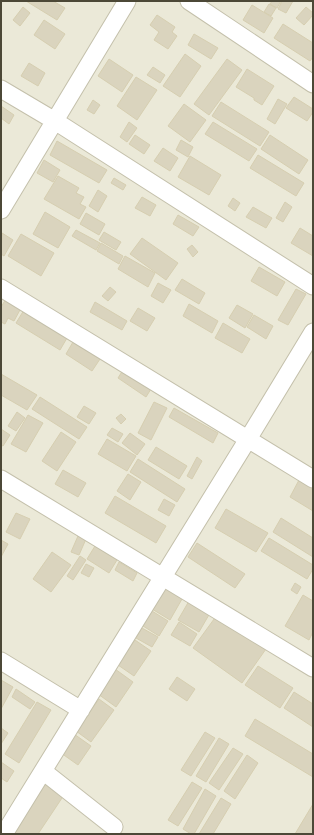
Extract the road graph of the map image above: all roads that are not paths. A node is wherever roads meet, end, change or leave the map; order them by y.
1 (127, 1) edge
2 (189, 1) edge
3 (313, 84) edge
4 (1, 89) edge
5 (55, 121) junction
6 (1, 210) edge
7 (313, 286) edge
8 (1, 288) edge
9 (313, 332) edge
10 (248, 439) junction
11 (1, 479) edge
12 (313, 479) edge
13 (163, 577) junction
14 (1, 661) edge
15 (313, 668) edge
16 (81, 710) junction
17 (43, 771) junction
18 (114, 827) dead end
19 (4, 834) edge

1 - 5 street
2 - 3 street
4 - 5 street
5 - 6 street
5 - 7 street
8 - 10 street
9 - 10 street
10 - 12 street
10 - 13 street
11 - 13 street
13 - 15 street
13 - 16 street
14 - 16 street
16 - 17 street
17 - 18 street
17 - 19 street

